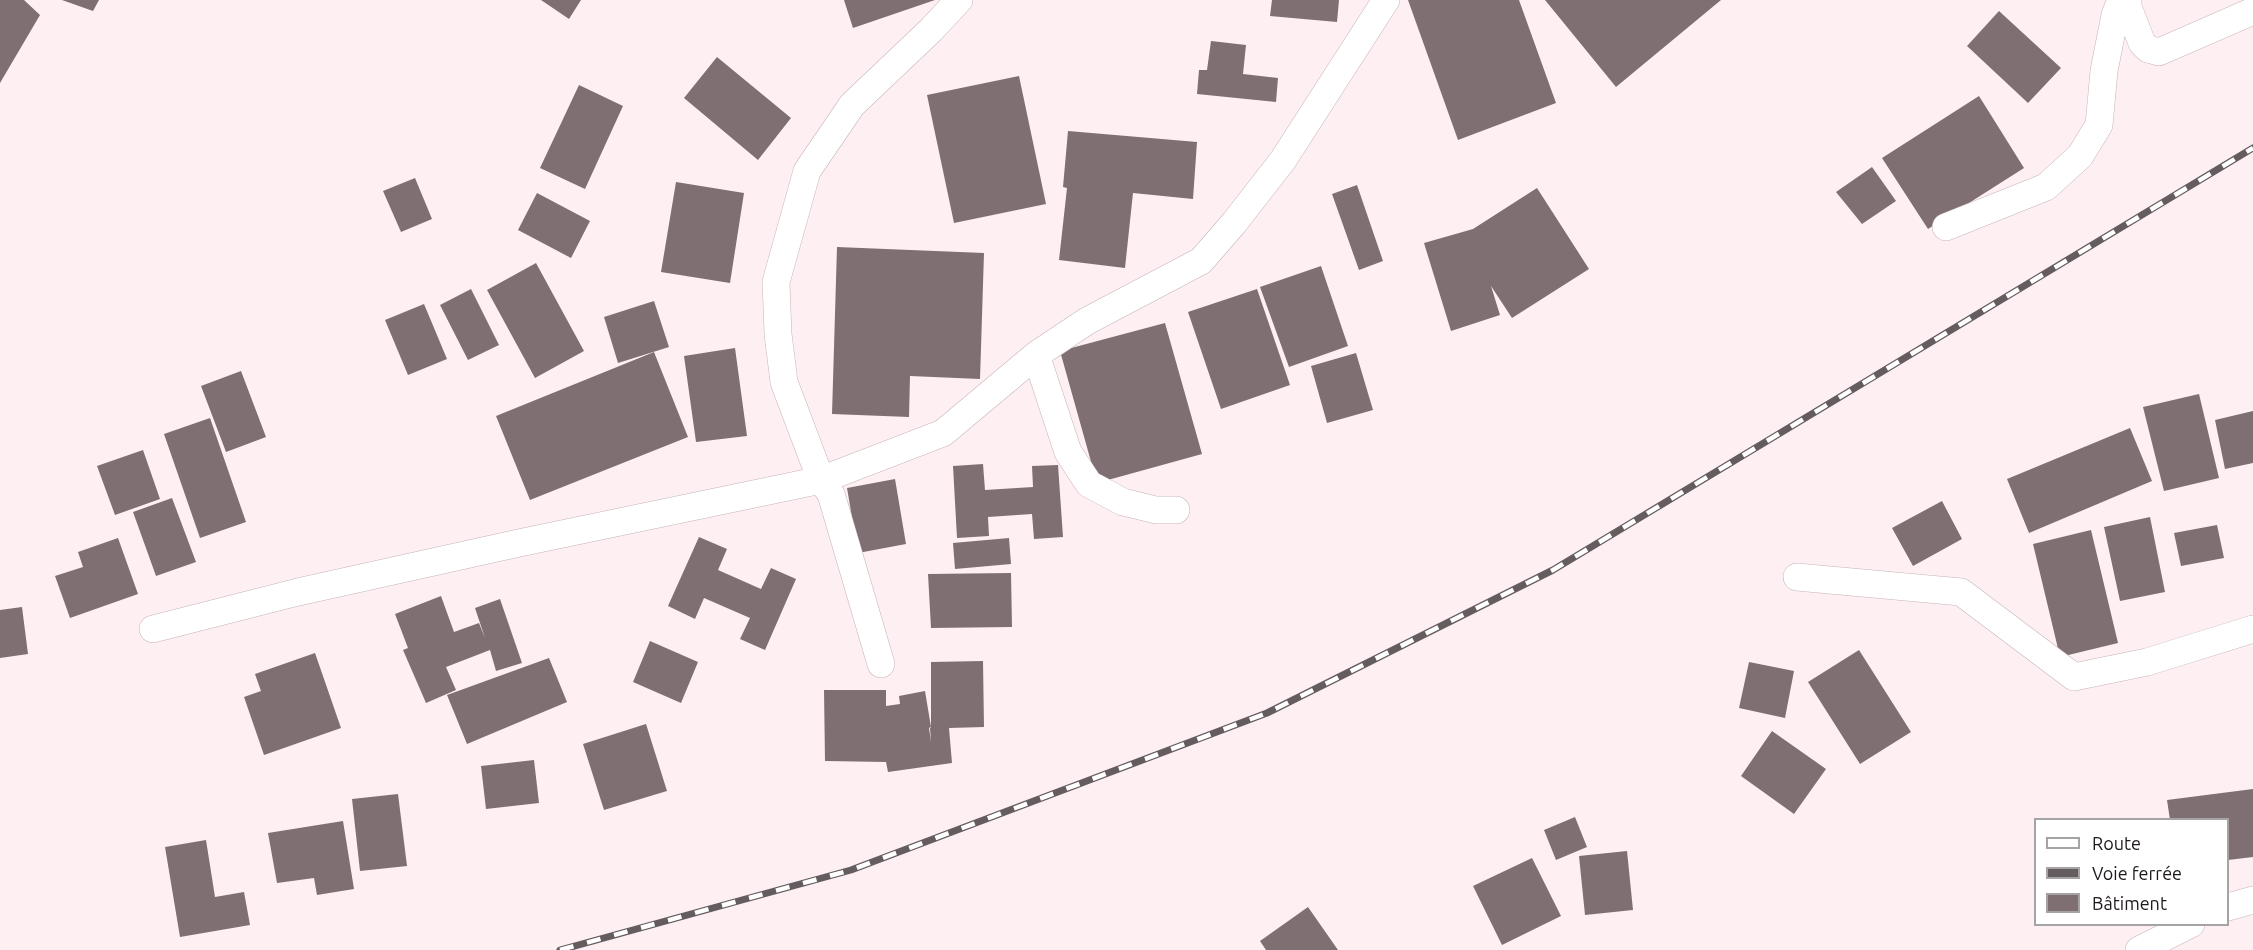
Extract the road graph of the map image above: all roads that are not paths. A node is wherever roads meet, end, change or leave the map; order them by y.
1 (959, 0) edge
2 (1386, 0) edge
3 (2121, 0) edge
4 (2128, 0) edge
5 (2253, 11) edge
6 (1946, 227) dead end
7 (1036, 355) junction
8 (820, 480) junction
9 (1176, 510) dead end
10 (1797, 577) dead end
11 (153, 629) dead end
12 (2253, 629) edge
13 (881, 664) dead end
14 (2253, 900) edge
15 (2229, 907) edge
16 (2187, 926) edge
17 (2139, 950) edge

1 - 8 street
2 - 7 street
3 - 6 street
4 - 5 street
7 - 8 street
7 - 9 street
8 - 11 street
8 - 13 street
10 - 12 street
14 - 15 street
16 - 17 street

